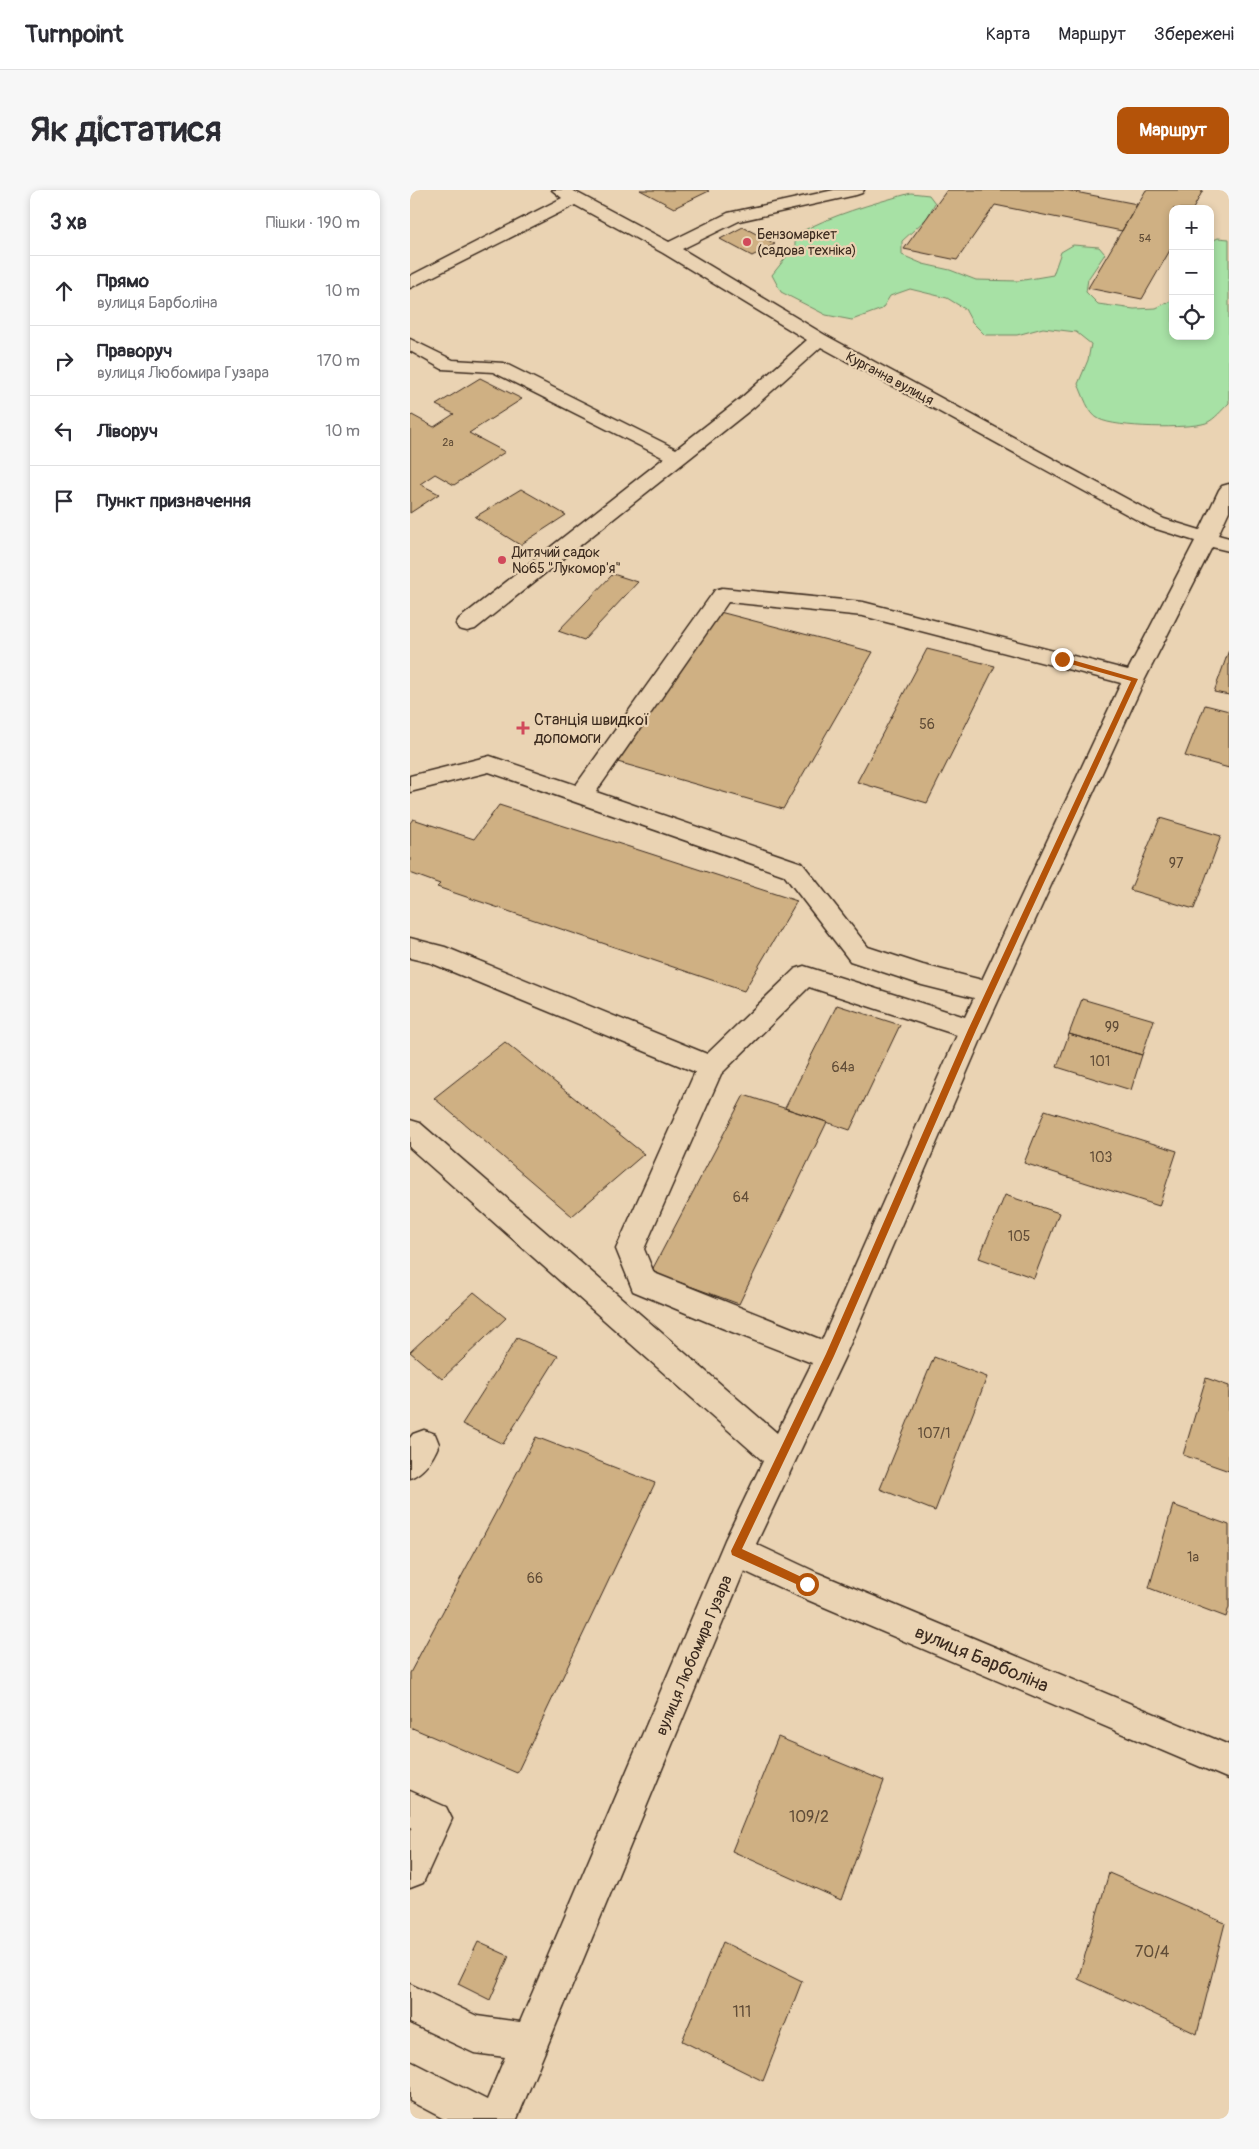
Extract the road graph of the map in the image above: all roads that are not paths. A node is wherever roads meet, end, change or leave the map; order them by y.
1 (856, 190) edge
2 (568, 194) edge
3 (669, 249) junction
4 (410, 283) edge
5 (819, 339) junction
6 (410, 344) edge
7 (676, 457) junction
8 (1229, 490) edge
9 (1218, 542) edge
10 (467, 624) dead end
11 (1134, 679) junction
12 (410, 784) edge
13 (581, 795) junction
14 (410, 948) edge
15 (990, 992) junction
16 (972, 1030) junction
17 (711, 1067) junction
18 (412, 1136) edge
19 (830, 1356) junction
20 (781, 1457) junction
21 (736, 1551) junction
22 (1229, 1762) edge
23 (410, 1809) edge
24 (410, 1870) edge
25 (410, 2003) edge
26 (531, 2042) junction
27 (410, 2080) edge
28 (483, 2119) edge
29 (498, 2119) edge

1 - 3 street
2 - 3 street, Курганна вулиця
2 - 4 street
3 - 5 street, Курганна вулиця
5 - 7 street
5 - 9 street, Курганна вулиця
6 - 7 street
7 - 10 street
8 - 9 street, вулиця Любомира Гузара
9 - 11 street, вулиця Любомира Гузара
11 - 13 street
11 - 15 street, вулиця Любомира Гузара
12 - 13 street
13 - 15 street
14 - 17 street
15 - 16 street, вулиця Любомира Гузара
16 - 17 street
16 - 19 street, вулиця Любомира Гузара
17 - 19 street
18 - 20 street
19 - 20 street, вулиця Любомира Гузара
20 - 21 street, вулиця Любомира Гузара
21 - 22 street, вулиця Барболіна
21 - 26 street, вулиця Любомира Гузара
23 - 24 street
25 - 26 street
26 - 29 street, вулиця Любомира Гузара
27 - 28 street

